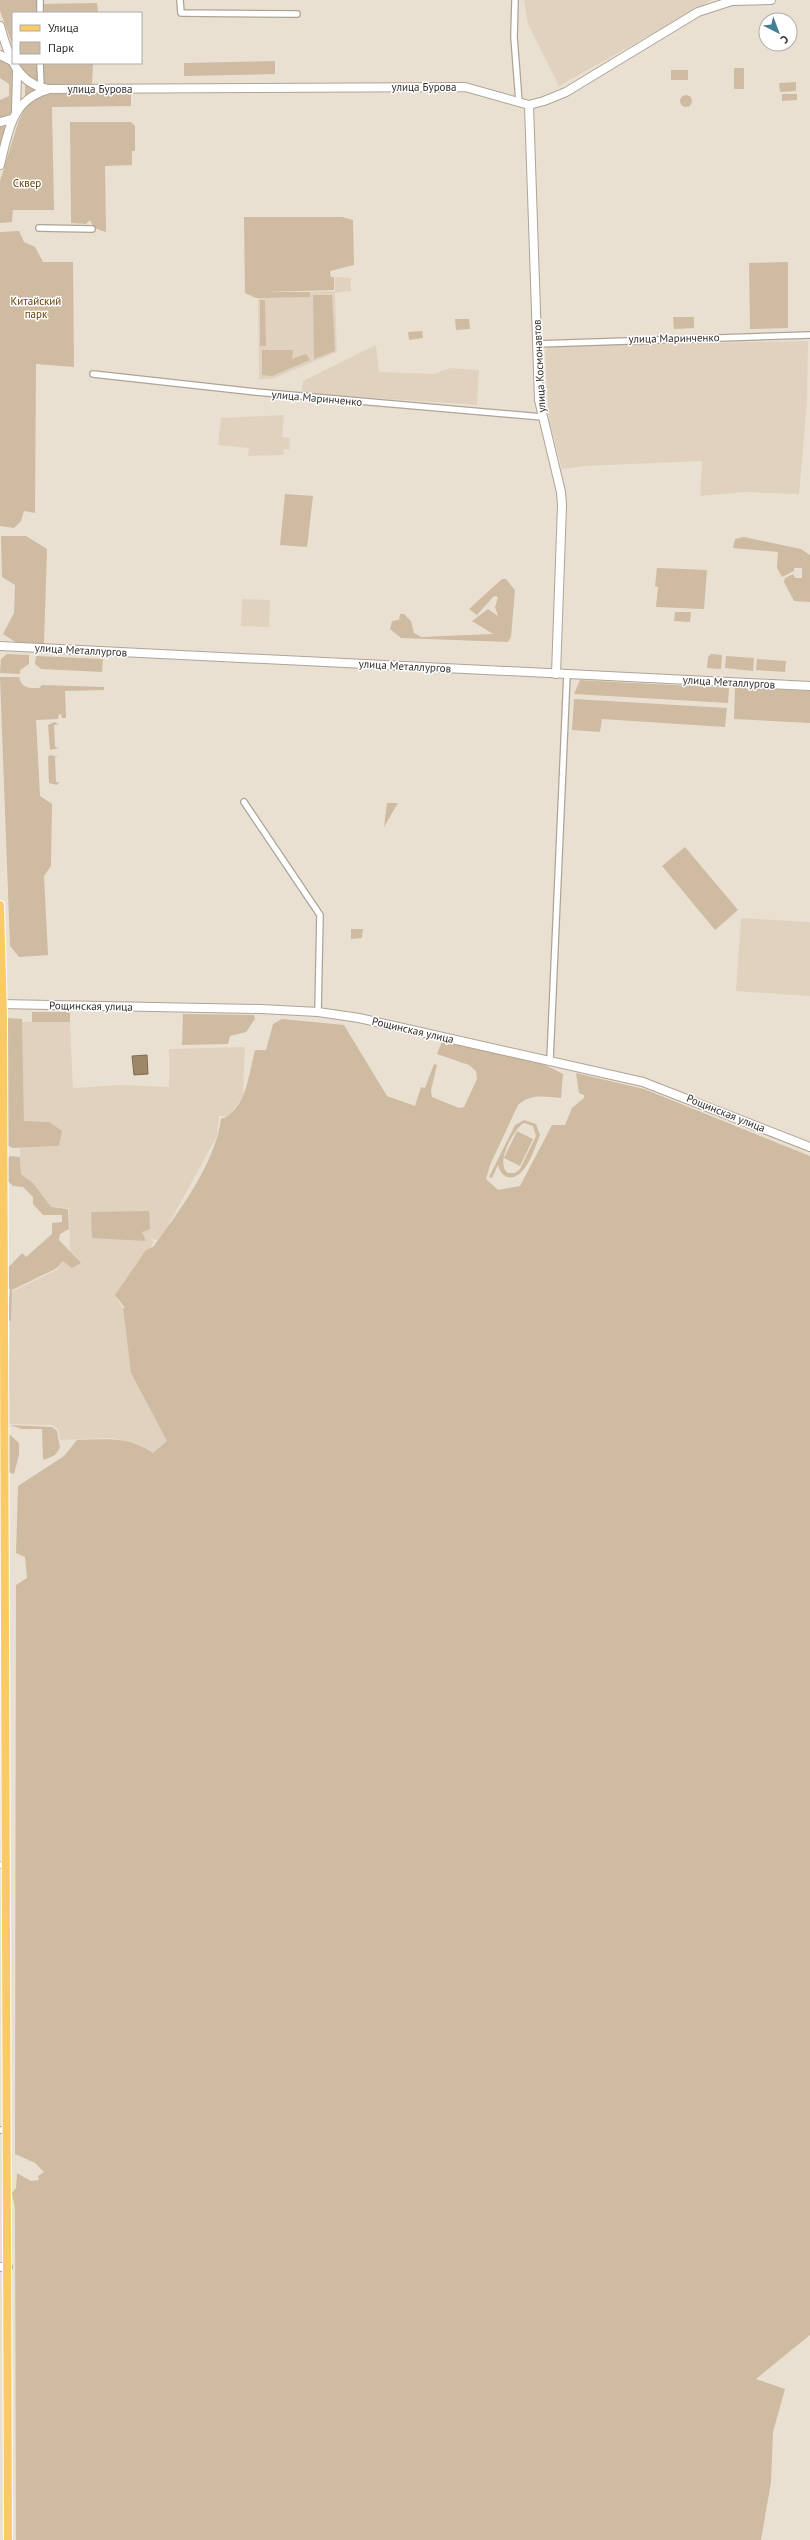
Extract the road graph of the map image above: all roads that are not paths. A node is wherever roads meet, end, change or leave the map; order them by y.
1 (40, 0) edge
2 (180, 0) edge
3 (515, 0) edge
4 (771, 0) edge
5 (40, 12) edge
6 (297, 14) dead end
7 (0, 26) edge
8 (0, 55) edge
9 (12, 61) joint
10 (13, 64) edge
11 (40, 64) edge
12 (17, 72) junction
13 (44, 89) junction
14 (519, 102) junction
15 (529, 105) junction
16 (16, 110) junction
17 (12, 119) junction
18 (0, 122) edge
19 (0, 165) edge
20 (39, 228) dead end
21 (92, 229) dead end
22 (810, 334) edge
23 (537, 344) junction
24 (93, 374) dead end
25 (542, 417) junction
26 (0, 646) edge
27 (556, 674) junction
28 (567, 674) junction
29 (810, 686) edge
30 (244, 802) dead end
31 (0, 904) edge
32 (1, 1004) edge
33 (318, 1012) junction
34 (550, 1060) junction
35 (810, 1147) edge
36 (2, 1420) edge
37 (0, 1647) edge
38 (2, 1708) edge
39 (1, 1865) edge
40 (1, 2130) edge
41 (4, 2267) edge
42 (3, 2540) edge
43 (8, 2540) edge

1 - 5 street
2 - 6 street
3 - 14 street
4 - 15 main road
7 - 9 main road
8 - 9 main road
10 - 12 main road
11 - 13 street
12 - 13 main road
12 - 16 main road
13 - 14 main road, улица Бурова
13 - 16 main road
14 - 15 main road, улица Бурова
15 - 23 main road, улица Космонавтов
16 - 17 main road
17 - 18 main road
17 - 19 main road
20 - 21 street
22 - 23 street, улица Маринченко
23 - 25 main road, улица Космонавтов
24 - 25 street, улица Маринченко
25 - 27 main road, улица Космонавтов
26 - 27 main road, улица Металлургов
27 - 28 main road, улица Металлургов
28 - 29 main road, улица Металлургов
28 - 34 street
30 - 33 street
31 - 32 main road
32 - 33 main road, Рощинская улица
32 - 36 main road
33 - 34 main road, Рощинская улица
34 - 35 main road, Рощинская улица
36 - 38 main road
37 - 38 main road
38 - 39 main road
38 - 41 main road
39 - 40 main road
40 - 41 main road
41 - 42 main road
41 - 43 main road

